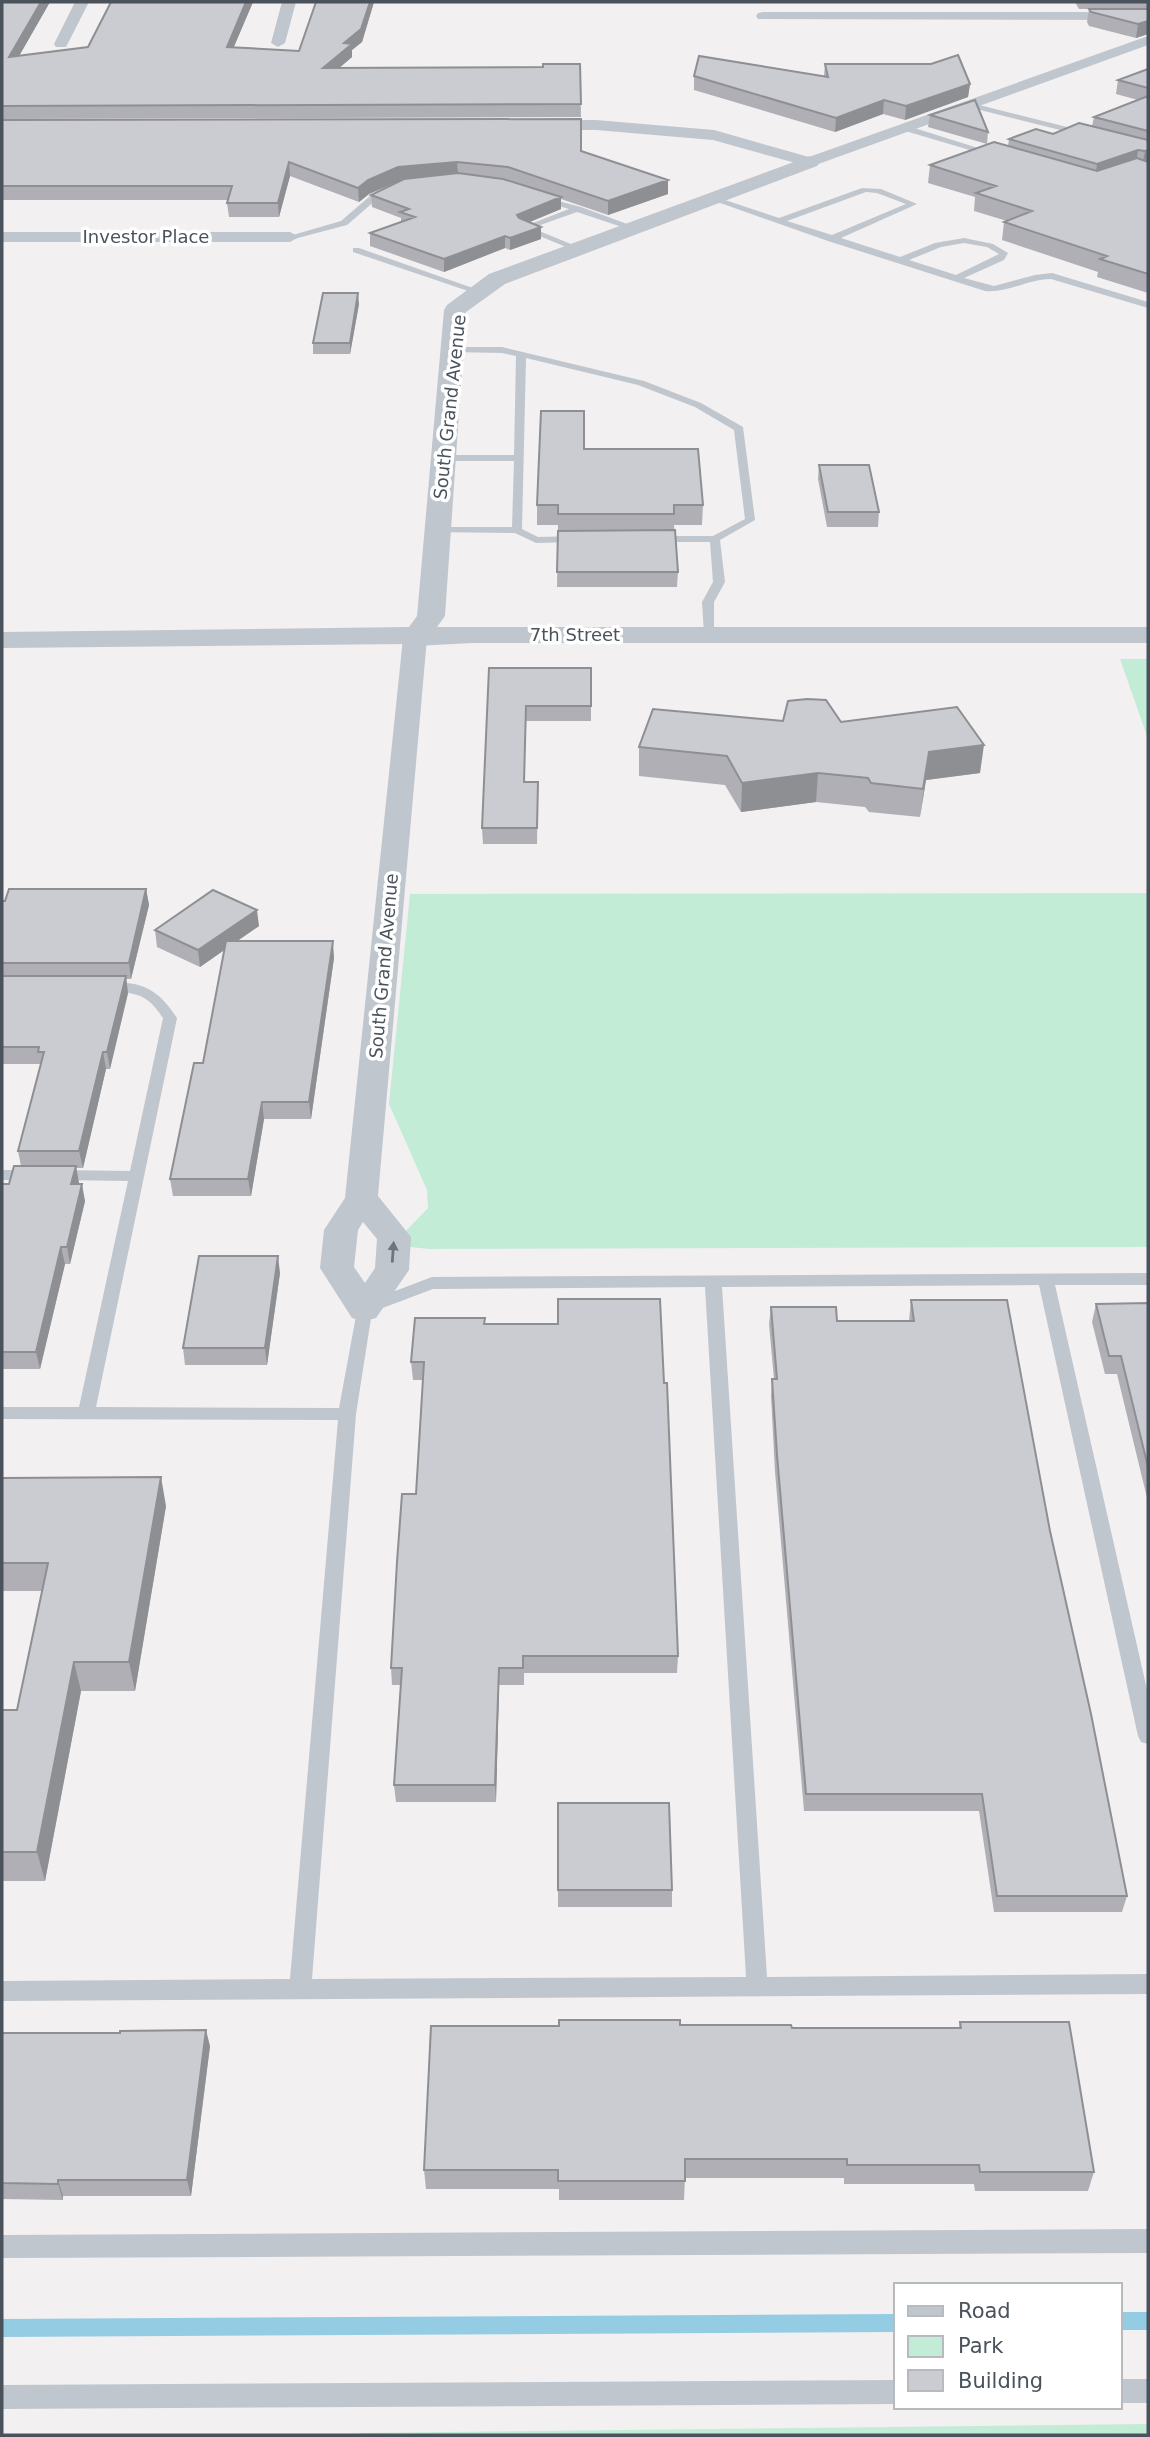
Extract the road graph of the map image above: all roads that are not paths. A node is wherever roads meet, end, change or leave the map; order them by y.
1 (82, 2) edge
2 (289, 2) edge
3 (763, 16) dead end
4 (1148, 16) edge
5 (1148, 40) edge
6 (278, 43) dead end
7 (61, 44) dead end
8 (971, 104) junction
9 (513, 125) edge
10 (905, 128) junction
11 (1097, 137) edge
12 (1005, 158) edge
13 (810, 162) junction
14 (402, 186) edge
15 (529, 194) edge
16 (713, 199) junction
17 (578, 209) junction
18 (778, 221) junction
19 (634, 228) junction
20 (2, 237) edge
21 (290, 237) joint
22 (831, 239) junction
23 (579, 248) junction
24 (356, 250) dead end
25 (899, 261) junction
26 (956, 279) junction
27 (480, 292) junction
28 (1148, 305) edge
29 (453, 350) junction
30 (521, 355) junction
31 (444, 458) junction
32 (519, 458) junction
33 (438, 530) junction
34 (517, 530) junction
35 (646, 539) edge
36 (715, 539) junction
37 (591, 540) edge
38 (710, 635) junction
39 (1148, 635) edge
40 (415, 638) junction
41 (2, 640) edge
42 (93, 986) edge
43 (2, 1175) edge
44 (136, 1175) junction
45 (361, 1198) junction
46 (1046, 1279) junction
47 (1148, 1279) edge
48 (713, 1281) junction
49 (364, 1309) junction
50 (2, 1413) edge
51 (86, 1414) junction
52 (347, 1414) junction
53 (1148, 1736) edge
54 (1148, 1984) edge
55 (757, 1986) junction
56 (300, 1990) junction
57 (2, 1991) edge
58 (1148, 2241) edge
59 (2, 2247) edge
60 (1122, 2391) edge
61 (1148, 2391) edge
62 (894, 2392) edge
63 (2, 2397) edge

1 - 7 street
2 - 6 street
3 - 4 street
5 - 8 street, South Grand Avenue
8 - 10 street, South Grand Avenue
8 - 11 lane
9 - 13 street
10 - 12 lane
10 - 13 street, South Grand Avenue
13 - 16 street, South Grand Avenue
14 - 21 lane
15 - 17 lane
16 - 18 lane
16 - 19 street, South Grand Avenue
17 - 19 lane
17 - 23 lane
18 - 22 lane
18 - 22 lane
19 - 23 street, South Grand Avenue
20 - 21 street, Investor Place
22 - 25 lane
23 - 27 street, South Grand Avenue
24 - 27 lane
25 - 26 lane
25 - 26 lane
26 - 28 lane
27 - 29 street, South Grand Avenue
29 - 30 lane
29 - 31 street, South Grand Avenue
30 - 32 lane
30 - 36 lane
31 - 32 lane
31 - 33 street, South Grand Avenue
32 - 34 lane
33 - 34 lane
33 - 40 street, South Grand Avenue
34 - 37 lane
35 - 36 lane
36 - 38 lane
38 - 39 street, 7th Street
38 - 40 street, 7th Street
40 - 41 street, 7th Street
40 - 45 street, South Grand Avenue
42 - 44 lane
43 - 44 lane
44 - 51 lane
45 - 49 street
49 -> 45 street
46 - 47 lane
46 - 48 lane
46 - 53 lane
48 - 49 lane
48 - 55 lane
49 - 52 lane
50 - 51 lane
51 - 52 lane
52 - 56 lane
54 - 55 lane
55 - 56 lane
56 - 57 lane
58 - 59 lane
60 - 61 lane
62 - 63 lane

